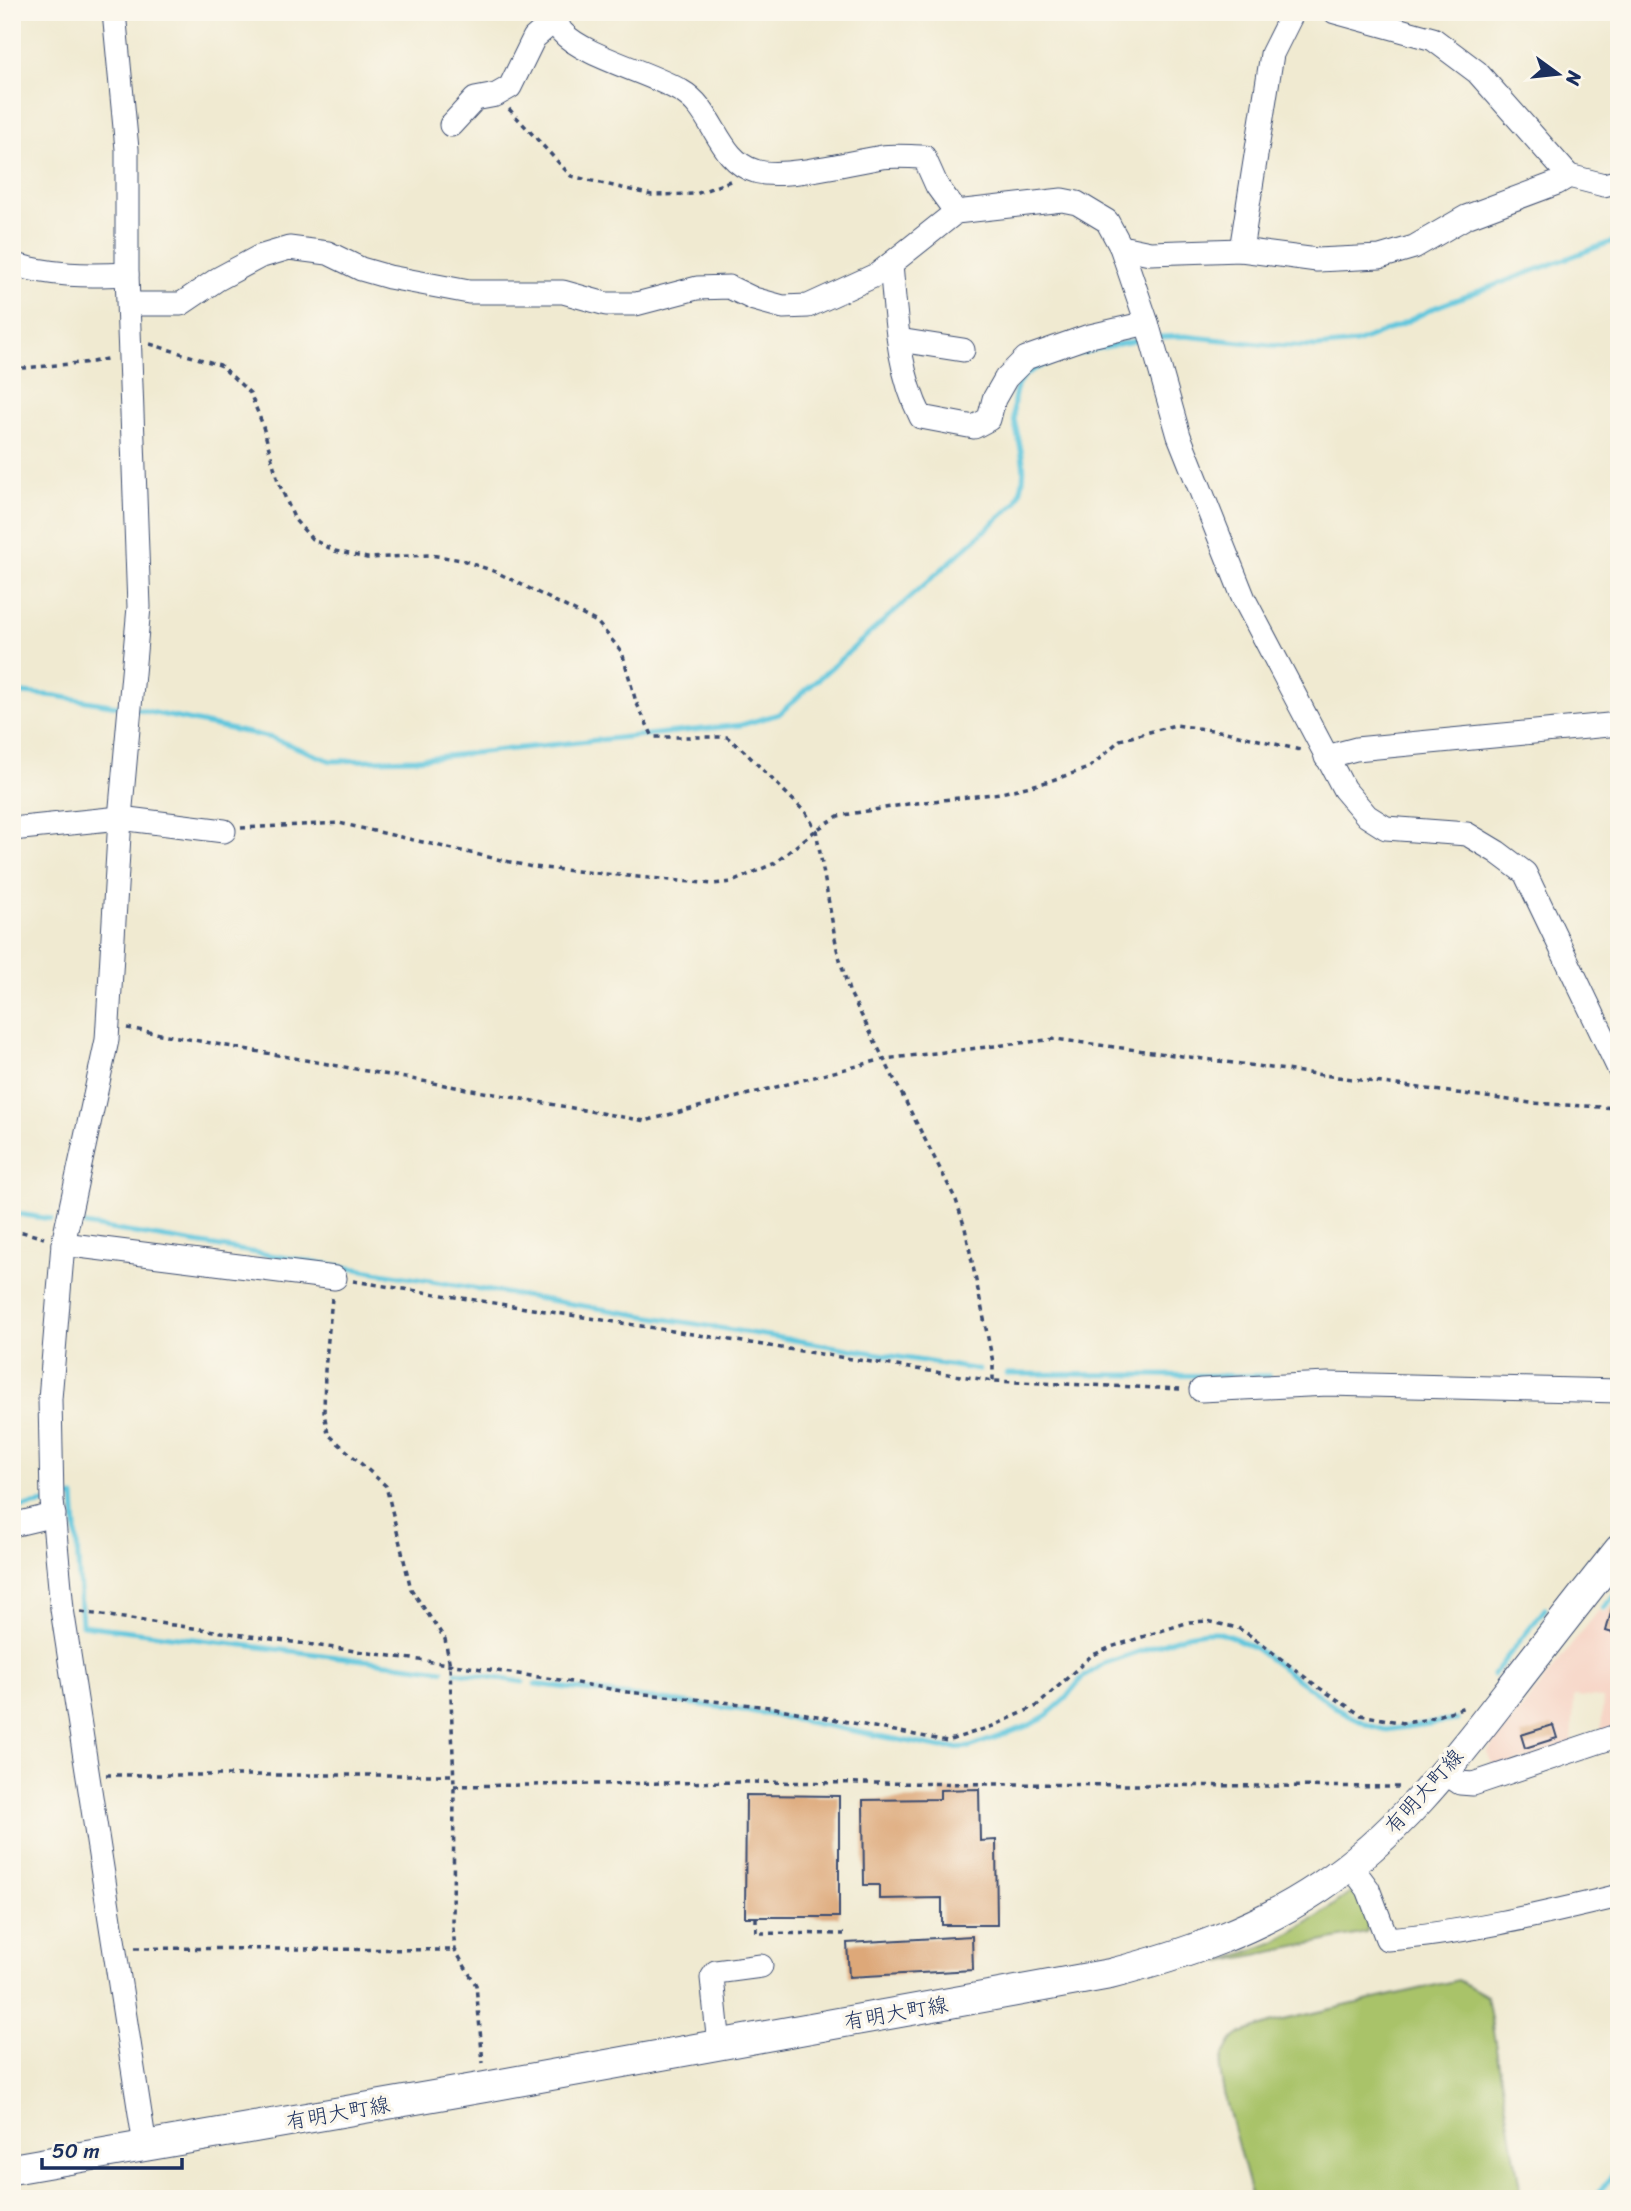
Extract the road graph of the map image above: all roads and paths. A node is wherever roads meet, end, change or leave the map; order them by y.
1 (114, 12) edge
2 (1293, 12) edge
3 (1335, 12) edge
4 (556, 15) edge
5 (496, 95) junction
6 (451, 124) dead end
7 (755, 172) junction
8 (1569, 176) junction
9 (1619, 181) edge
10 (956, 212) junction
11 (1121, 247) junction
12 (1241, 250) junction
13 (12, 264) edge
14 (891, 264) junction
15 (127, 274) junction
16 (129, 304) junction
17 (1147, 323) junction
18 (899, 340) junction
19 (130, 349) junction
20 (963, 350) dead end
21 (12, 369) edge
22 (1619, 724) edge
23 (1326, 757) junction
24 (120, 818) junction
25 (12, 829) edge
26 (816, 830) junction
27 (224, 831) joint
28 (108, 1024) junction
29 (884, 1059) junction
30 (1619, 1069) edge
31 (1619, 1108) edge
32 (12, 1229) edge
33 (63, 1244) junction
34 (335, 1278) junction
35 (993, 1381) junction
36 (1201, 1390) joint
37 (1619, 1391) edge
38 (54, 1515) junction
39 (12, 1525) edge
40 (1619, 1550) edge
41 (62, 1609) junction
42 (450, 1666) junction
43 (1444, 1714) dead end
44 (1619, 1735) edge
45 (1444, 1772) junction
46 (88, 1775) junction
47 (454, 1775) junction
48 (454, 1786) junction
49 (1380, 1786) dead end
50 (1350, 1865) junction
51 (1619, 1896) edge
52 (756, 1917) dead end
53 (844, 1934) dead end
54 (114, 1948) junction
55 (455, 1950) junction
56 (761, 1966) dead end
57 (719, 2045) junction
58 (485, 2087) junction
59 (145, 2147) junction
60 (12, 2169) edge

1 - 15 street
2 - 12 street
3 - 8 street
4 - 5 street
4 - 7 street
5 - 6 street
5 - 7 path
7 - 10 street
8 - 9 street
8 - 12 street
10 - 11 street
10 - 14 street
11 - 12 street
11 - 17 street
13 - 15 street
14 - 16 street
14 - 18 street
15 - 16 street
16 - 19 street
17 - 18 street
17 - 23 street
18 - 20 street
19 - 21 path
19 - 24 street
19 - 26 path
22 - 23 street
23 - 26 path
23 - 30 street
24 - 25 street
24 - 27 street
24 - 28 street
26 - 27 path
26 - 29 path
28 - 29 path
28 - 33 street
29 - 31 path
29 - 35 path
32 - 33 path
33 - 34 street
33 - 38 street
34 - 35 path
34 - 42 path
35 - 36 path
36 - 37 street
38 - 39 street
38 - 41 street
40 - 45 main road, 有明大町線
41 - 42 path
41 - 46 street
42 - 43 path
42 - 47 path
44 - 45 street
45 - 50 main road, 有明大町線
46 - 47 path
46 - 54 street
47 - 48 path
48 - 49 path
48 - 55 path
50 - 51 street
50 - 57 main road, 有明大町線
52 - 53 path
54 - 55 path
54 - 59 street
55 - 58 path
56 - 57 street
57 - 58 main road, 有明大町線
58 - 59 main road, 有明大町線
59 - 60 main road, 有明大町線

